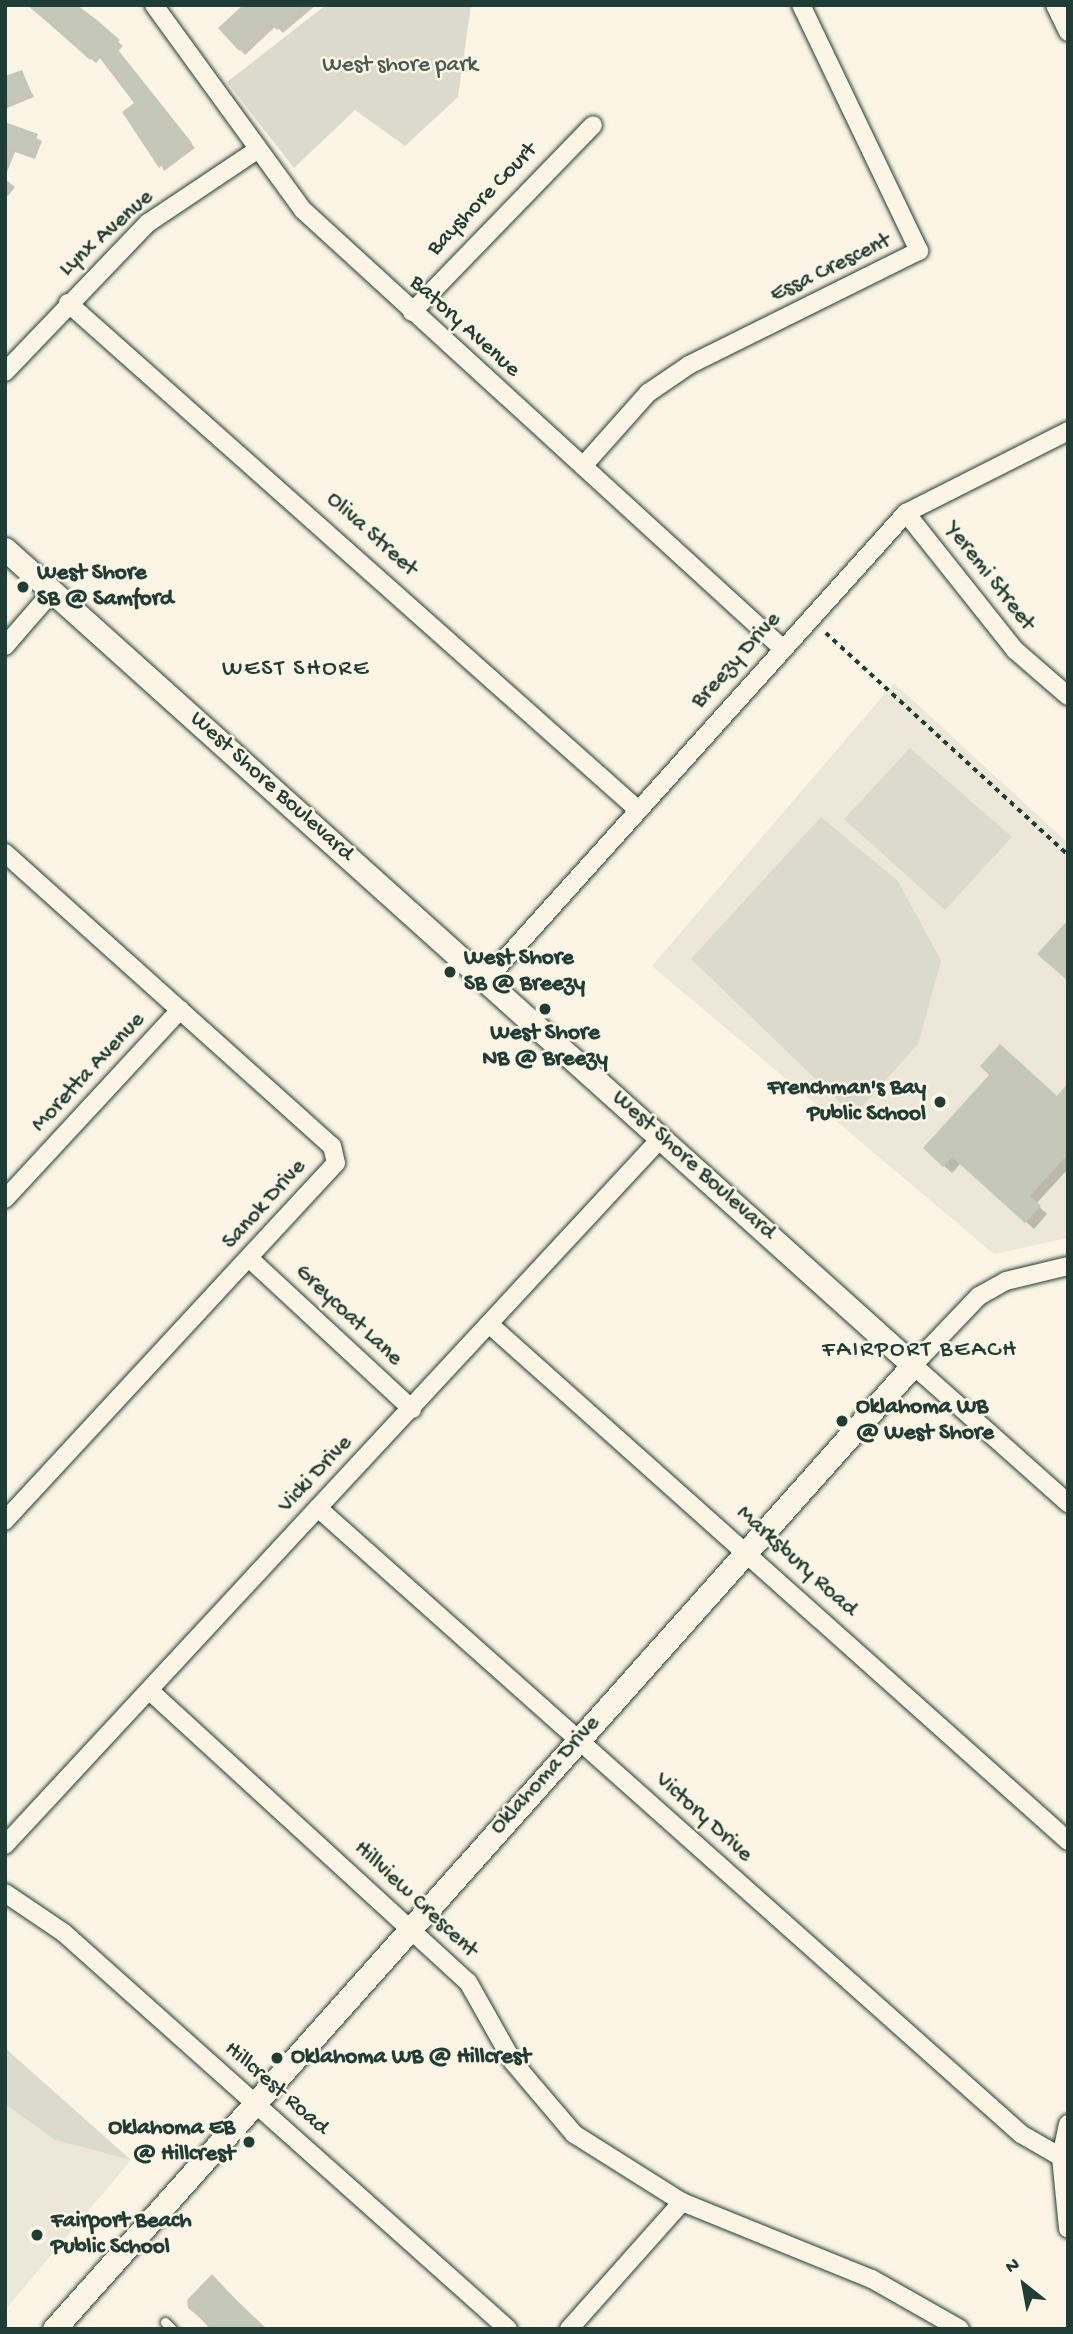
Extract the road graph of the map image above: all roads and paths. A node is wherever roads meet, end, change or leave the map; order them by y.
1 (154, 5) edge
2 (801, 5) edge
3 (1055, 5) edge
4 (1068, 32) edge
5 (593, 125) dead end
6 (257, 150) junction
7 (68, 303) junction
8 (412, 312) junction
9 (5, 372) edge
10 (1068, 431) edge
11 (583, 466) junction
12 (906, 513) junction
13 (5, 549) edge
14 (52, 592) junction
15 (826, 633) dead end
16 (5, 646) edge
17 (782, 648) junction
18 (1068, 696) edge
19 (636, 808) junction
20 (1068, 855) edge
21 (9, 865) edge
22 (486, 980) junction
23 (180, 1010) junction
24 (661, 1138) junction
25 (5, 1199) edge
26 (250, 1259) junction
27 (1068, 1266) edge
28 (489, 1324) junction
29 (913, 1365) junction
30 (412, 1409) junction
31 (1068, 1503) edge
32 (317, 1508) junction
33 (5, 1521) edge
34 (750, 1552) junction
35 (150, 1691) junction
36 (578, 1741) junction
37 (1065, 1834) edge
38 (5, 1845) edge
39 (5, 1893) edge
40 (410, 1927) junction
41 (254, 2101) junction
42 (1068, 2124) edge
43 (1061, 2157) junction
44 (682, 2202) junction
45 (1068, 2229) edge
46 (54, 2329) edge
47 (508, 2329) edge
48 (569, 2329) edge
49 (960, 2329) edge

1 - 6 street, Batory Avenue
2 - 11 street, Essa Crescent
3 - 4 street
5 - 8 street, Bayshore Court
6 - 7 street, Lynx Avenue
6 - 8 street, Batory Avenue
7 - 9 street, Lynx Avenue
7 - 19 street, Oliva Street
8 - 11 street, Batory Avenue
10 - 12 street, Breezy Drive
11 - 17 street, Batory Avenue
12 - 17 street, Breezy Drive
12 - 18 street, Yeremi Street
13 - 14 street, West Shore Boulevard
14 - 16 street
14 - 22 street, West Shore Boulevard
15 - 20 path
17 - 19 street, Breezy Drive
19 - 22 street, Breezy Drive
21 - 23 street, Sanok Drive
22 - 24 street, West Shore Boulevard
23 - 25 street, Moretta Avenue
23 - 26 street, Sanok Drive
24 - 28 street, Vicki Drive
24 - 29 street, West Shore Boulevard
26 - 30 street, Greycoat Lane
26 - 33 street, Sanok Drive
27 - 29 street, Oklahoma Drive
28 - 30 street, Vicki Drive
28 - 34 street, Marksbury Road
29 - 31 street, West Shore Boulevard
29 - 34 street, Oklahoma Drive
30 - 32 street, Vicki Drive
32 - 35 street, Vicki Drive
32 - 36 street, Victory Drive
34 - 36 street, Oklahoma Drive
34 - 37 street, Marksbury Road
35 - 38 street, Vicki Drive
35 - 40 street, Hillview Crescent
36 - 40 street, Oklahoma Drive
36 - 43 street, Victory Drive
39 - 41 street, Hillcrest Road
40 - 41 street, Oklahoma Drive
40 - 44 street, Hillview Crescent
41 - 46 street, Oklahoma Drive
41 - 47 street, Hillcrest Road
42 - 43 street
43 - 45 street
44 - 48 street
44 - 49 street, Hillview Crescent

